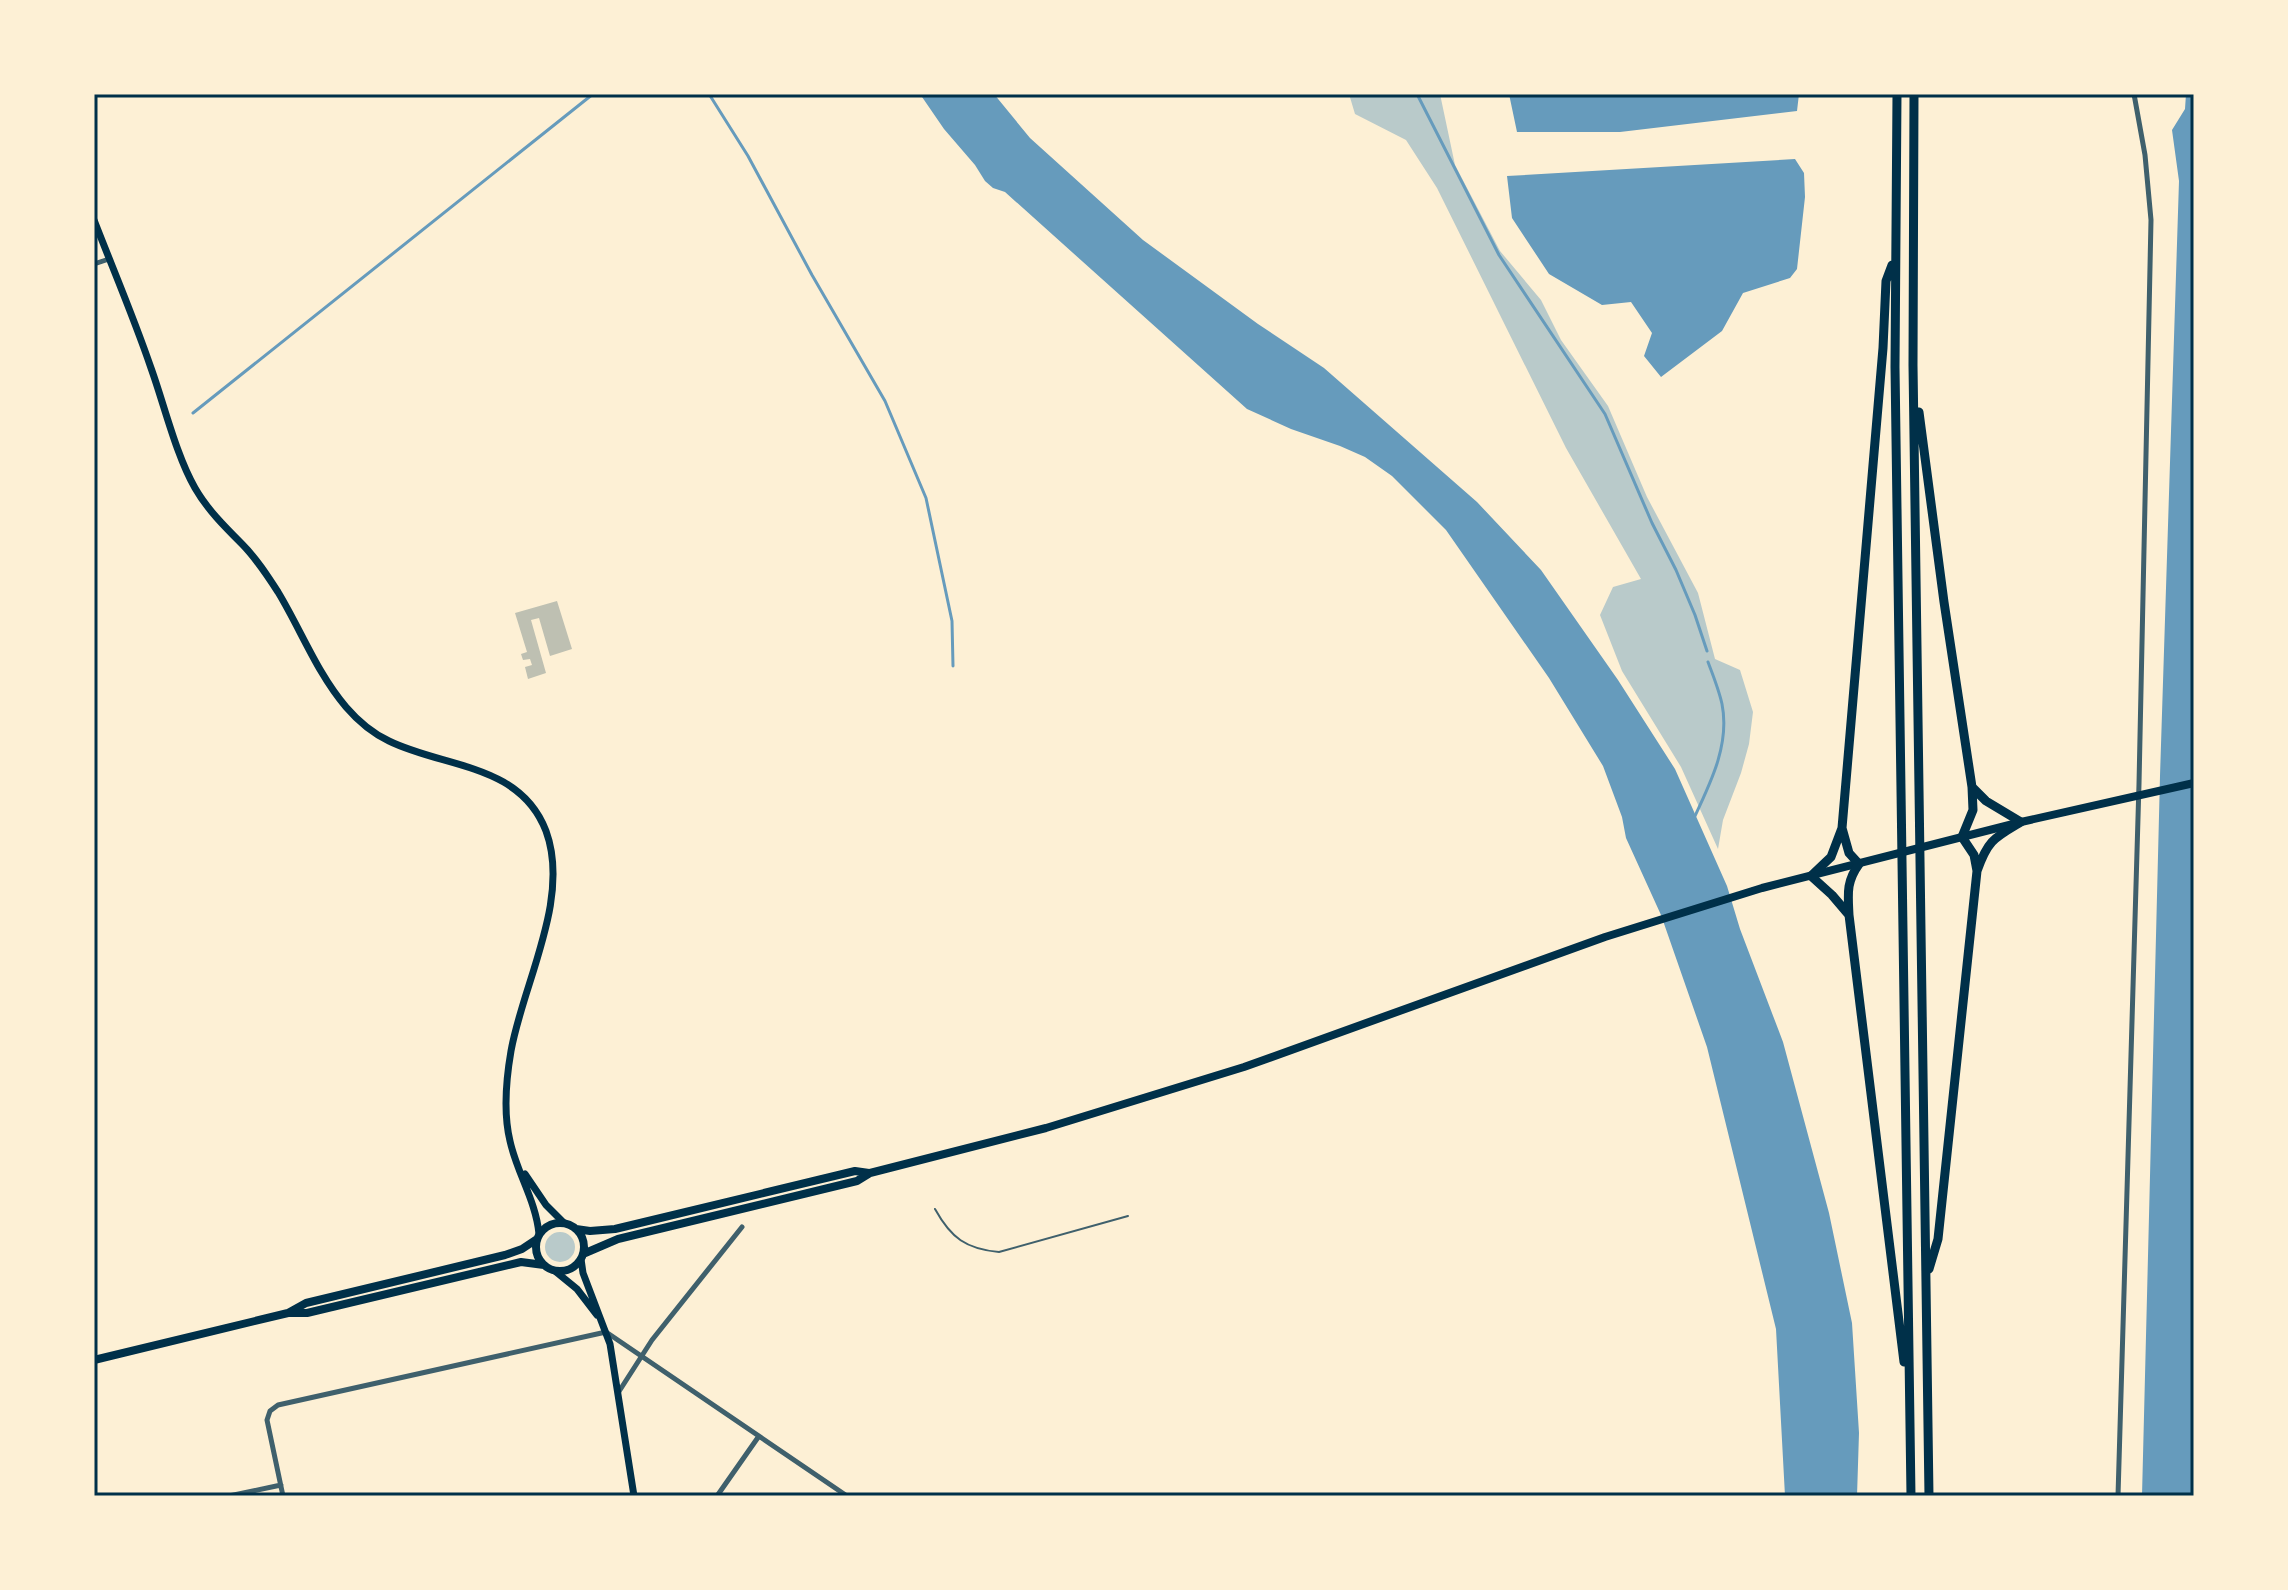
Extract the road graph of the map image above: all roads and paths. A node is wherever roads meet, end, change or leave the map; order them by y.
1 (1897, 94) edge
2 (1914, 94) edge
3 (2134, 94) edge
4 (94, 220) edge
5 (1895, 254) junction
6 (109, 259) junction
7 (94, 264) edge
8 (1913, 365) junction
9 (2194, 783) edge
10 (1972, 787) junction
11 (2021, 822) junction
12 (1842, 828) junction
13 (1958, 838) junction
14 (1862, 863) junction
15 (1977, 871) junction
16 (1806, 877) junction
17 (1849, 915) junction
18 (519, 1166) junction
19 (870, 1173) junction
20 (935, 1209) dead end
21 (1128, 1216) dead end
22 (564, 1223) junction
23 (742, 1227) dead end
24 (576, 1229) junction
25 (538, 1236) junction
26 (582, 1257) junction
27 (544, 1265) junction
28 (555, 1271) junction
29 (1926, 1280) junction
30 (288, 1313) junction
31 (602, 1322) junction
32 (606, 1332) junction
33 (641, 1357) junction
34 (94, 1360) edge
35 (618, 1393) junction
36 (1910, 1407) junction
37 (759, 1436) junction
38 (281, 1485) junction
39 (229, 1496) edge
40 (283, 1496) edge
41 (634, 1496) edge
42 (717, 1496) edge
43 (847, 1496) edge
44 (1911, 1496) edge
45 (1929, 1496) edge
46 (2118, 1496) edge

1 - 5 highway
2 - 8 highway
3 - 46 street
4 - 6 main road
5 - 12 highway
5 - 36 highway
6 - 7 street
6 - 18 main road
8 - 10 highway
8 - 29 highway
9 - 11 main road
10 - 11 highway
10 - 13 highway
11 - 13 main road
11 - 15 highway
12 - 14 highway
12 - 16 highway
13 - 14 main road
13 - 15 highway
14 - 16 main road
14 - 17 highway
15 - 29 highway
16 - 17 highway
16 - 19 main road
17 - 36 highway
18 - 22 main road
18 - 25 main road
19 - 24 main road
19 - 26 main road
20 - 21 lane
22 - 24 main road
22 - 25 main road
23 - 33 street
24 - 26 main road
25 - 27 main road
25 - 30 main road
26 - 28 main road
26 - 31 main road
27 - 28 main road
27 - 30 main road
28 - 31 main road
29 - 45 highway
30 - 34 main road
31 - 32 main road
32 - 33 street
32 - 35 main road
32 - 38 street
33 - 35 street
33 - 37 street
35 - 41 main road
36 - 44 highway
37 - 42 street
37 - 43 street
38 - 39 street
38 - 40 street

